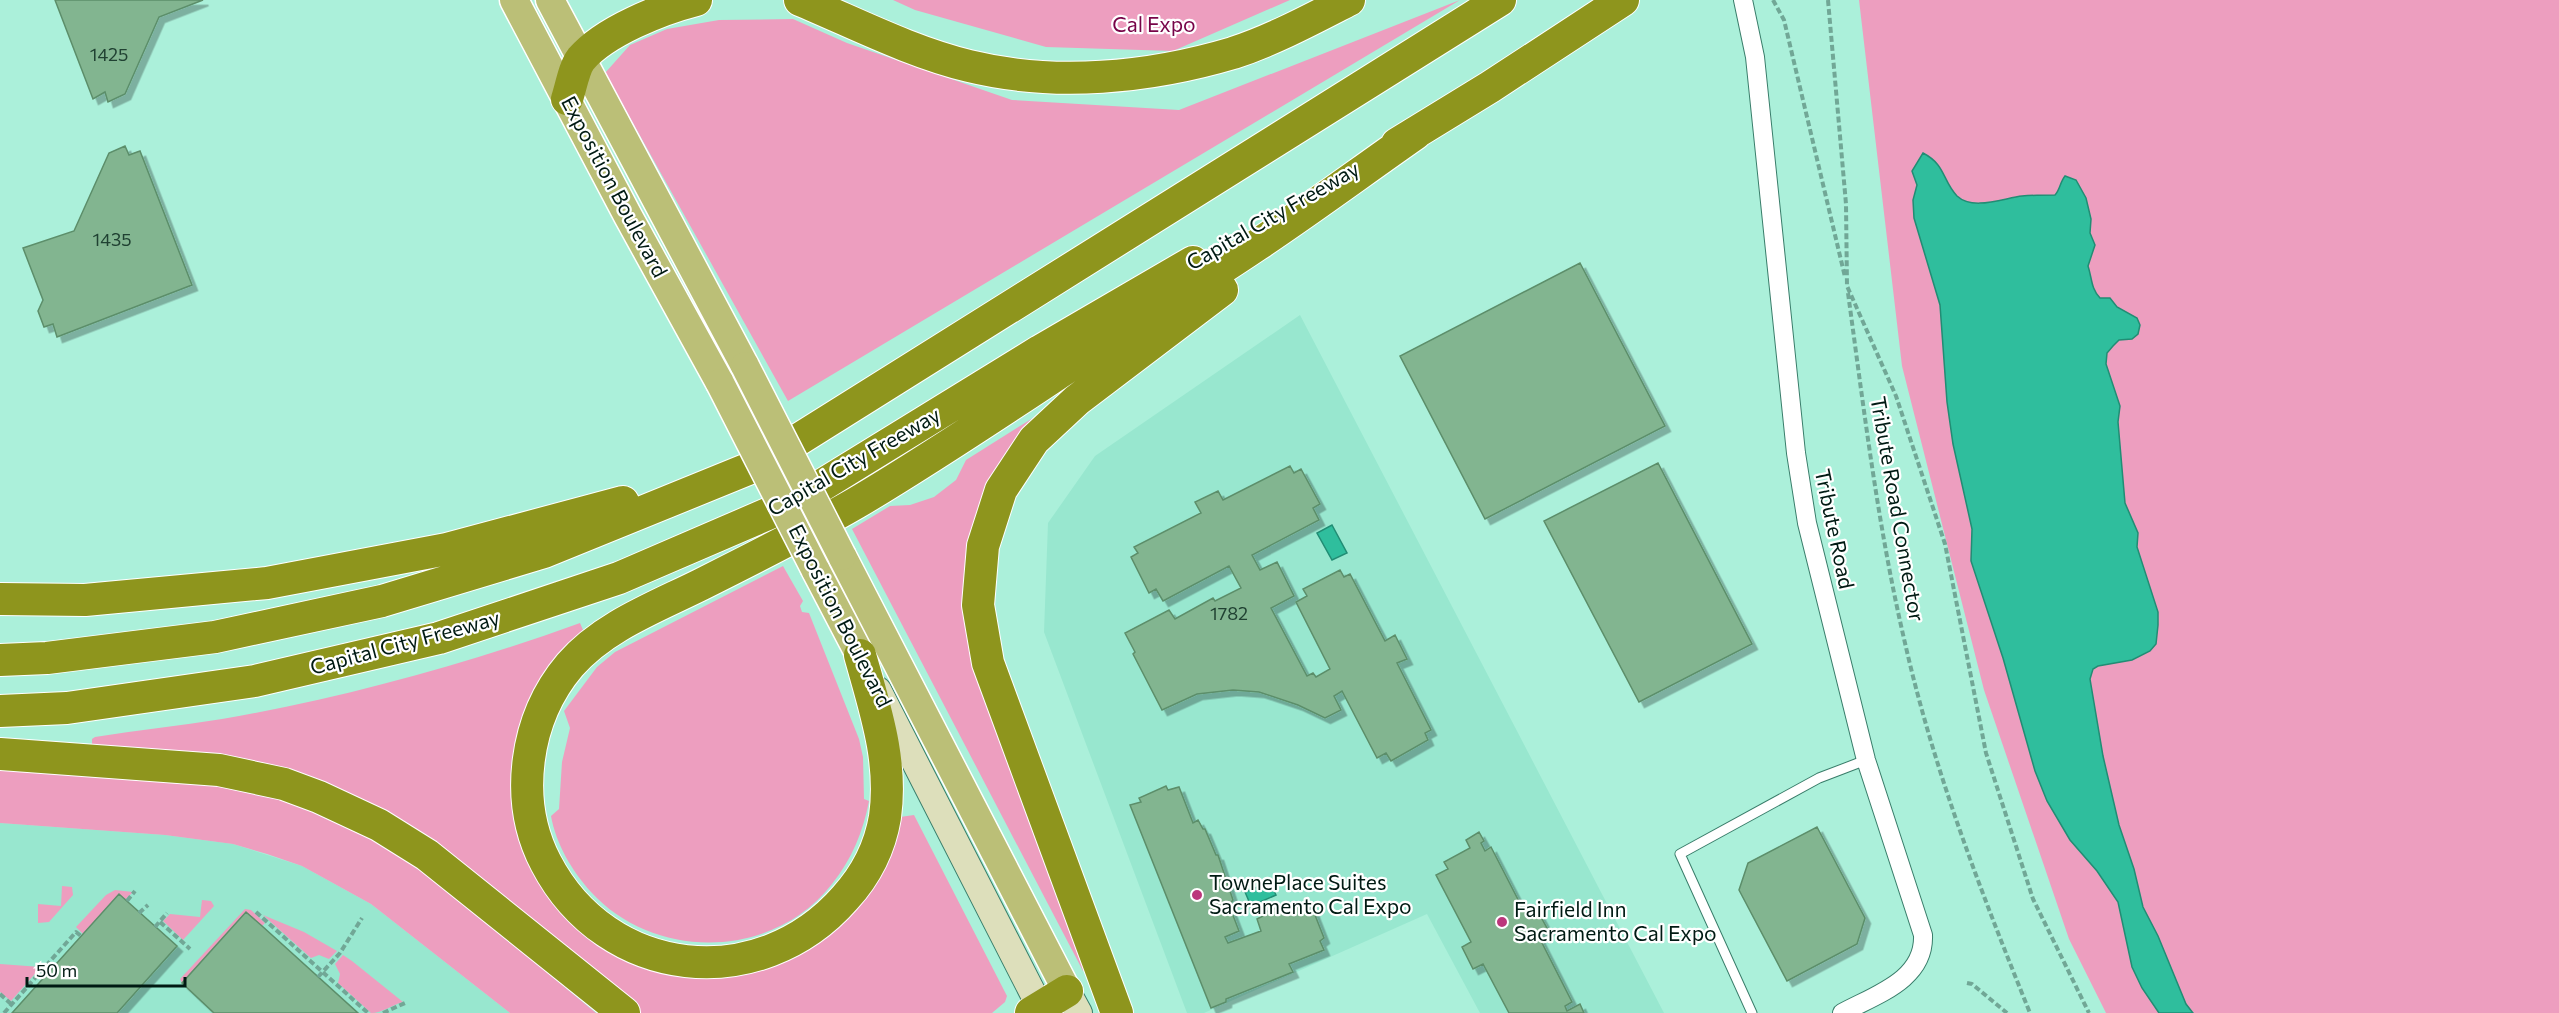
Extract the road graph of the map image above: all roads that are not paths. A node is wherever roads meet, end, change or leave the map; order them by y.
1 (514, 0) edge
2 (549, 0) edge
3 (696, 0) edge
4 (800, 0) edge
5 (1349, 0) edge
6 (1500, 0) edge
7 (1623, 0) edge
8 (1743, 0) edge
9 (580, 60) junction
10 (1490, 87) junction
11 (567, 99) junction
12 (1414, 134) junction
13 (748, 469) junction
14 (0, 599) edge
15 (860, 655) junction
16 (0, 660) edge
17 (0, 711) edge
18 (0, 754) edge
19 (1866, 760) junction
20 (1073, 1002) edge
21 (1038, 1011) edge
22 (624, 1013) edge
23 (1117, 1013) edge
24 (1752, 1013) edge
25 (1842, 1013) edge

1 - 11 main road, Exposition Boulevard
2 - 9 main road, Exposition Boulevard
3 - 9 highway
4 - 5 highway
6 - 13 highway
7 - 10 highway, Capital City Freeway
8 - 19 street, Tribute Road
9 - 11 highway
9 - 20 main road, Exposition Boulevard, bridge
10 - 12 highway, Capital City Freeway
10 - 23 highway
11 - 15 main road, Exposition Boulevard, bridge
12 - 15 highway
12 - 17 highway, Capital City Freeway
13 - 14 highway
13 - 16 highway
15 - 21 main road, Exposition Boulevard
18 - 22 highway
19 - 24 lane
19 - 25 street, Tribute Road
20 - 21 highway

